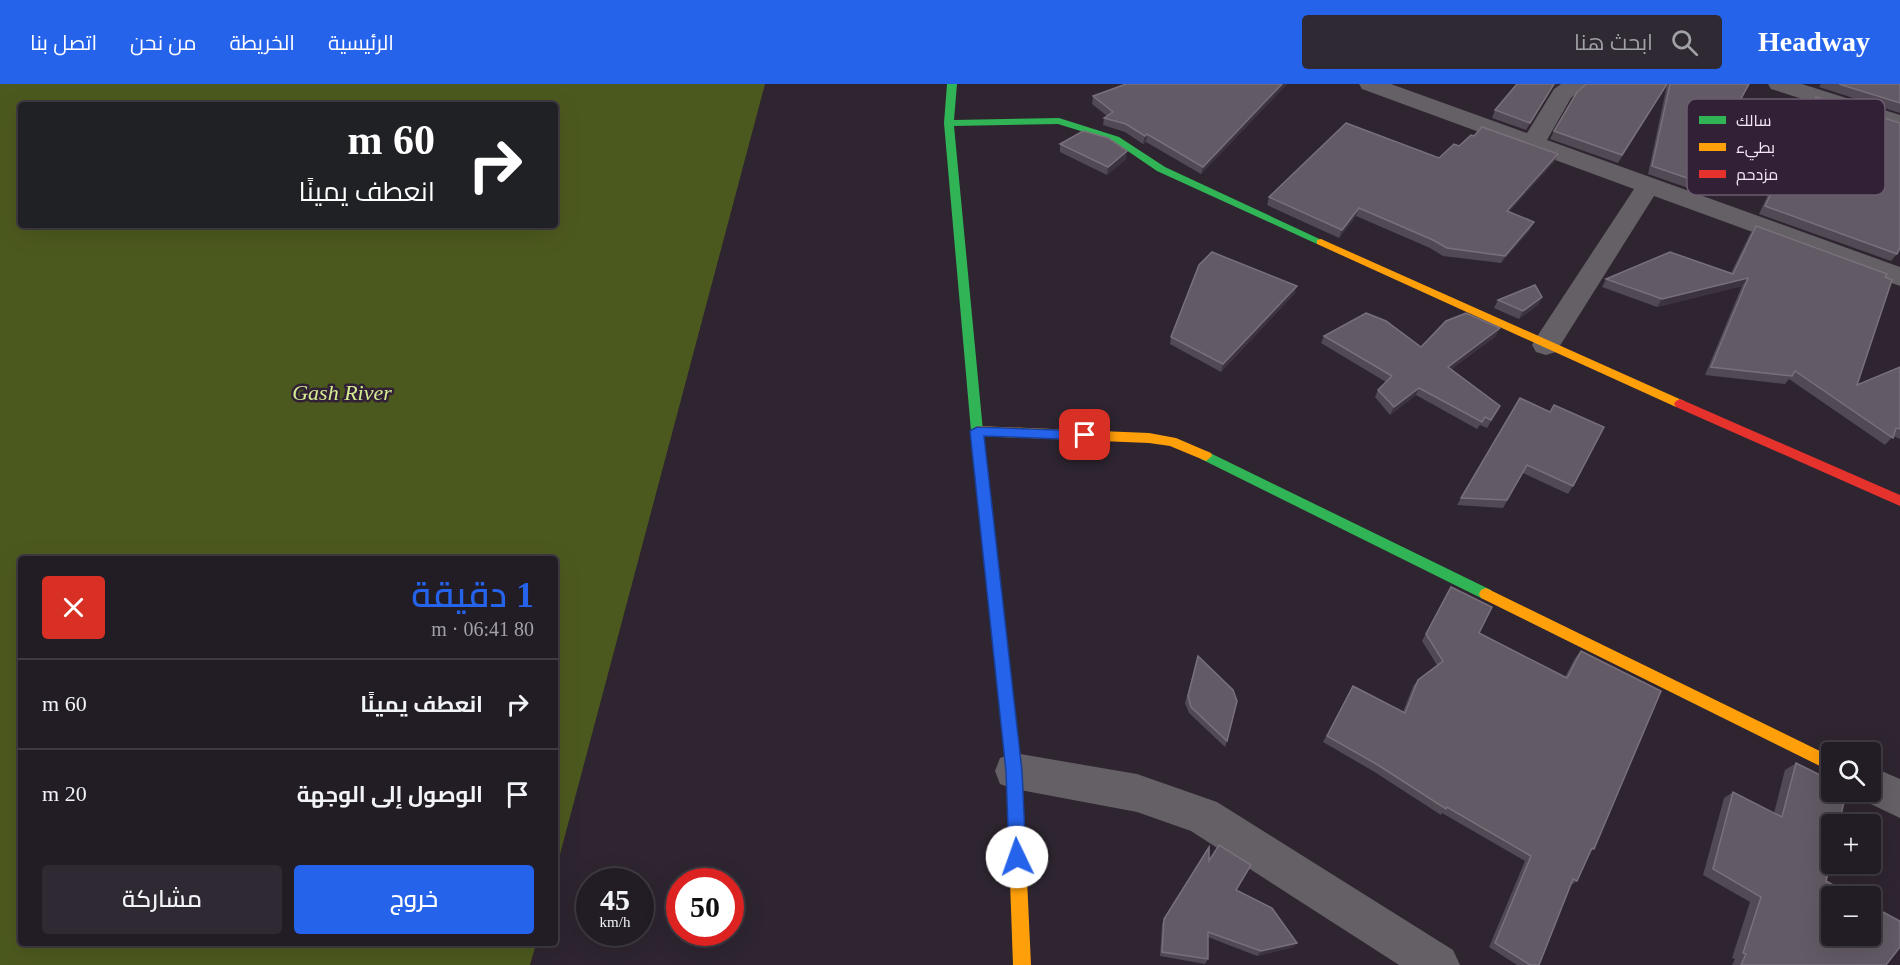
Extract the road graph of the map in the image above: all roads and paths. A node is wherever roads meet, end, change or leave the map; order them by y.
1 (952, 84) edge
2 (1370, 84) edge
3 (1576, 84) edge
4 (1779, 84) edge
5 (1826, 99) edge
6 (1885, 118) edge
7 (949, 123) junction
8 (1900, 123) edge
9 (1533, 143) junction
10 (1648, 186) junction
11 (1900, 277) edge
12 (1546, 345) junction
13 (977, 431) junction
14 (1900, 501) edge
15 (1821, 760) edge
16 (1014, 771) junction
17 (1881, 790) edge
18 (1900, 799) edge
19 (1022, 965) edge
20 (1438, 965) edge

1 - 7 street
2 - 9 street
3 - 9 street
4 - 5 street
6 - 8 street
7 - 12 street
7 - 13 street
9 - 10 street
10 - 11 street
10 - 12 street
12 - 14 street
13 - 15 street
13 - 16 street
16 - 19 street
16 - 20 street
17 - 18 street

